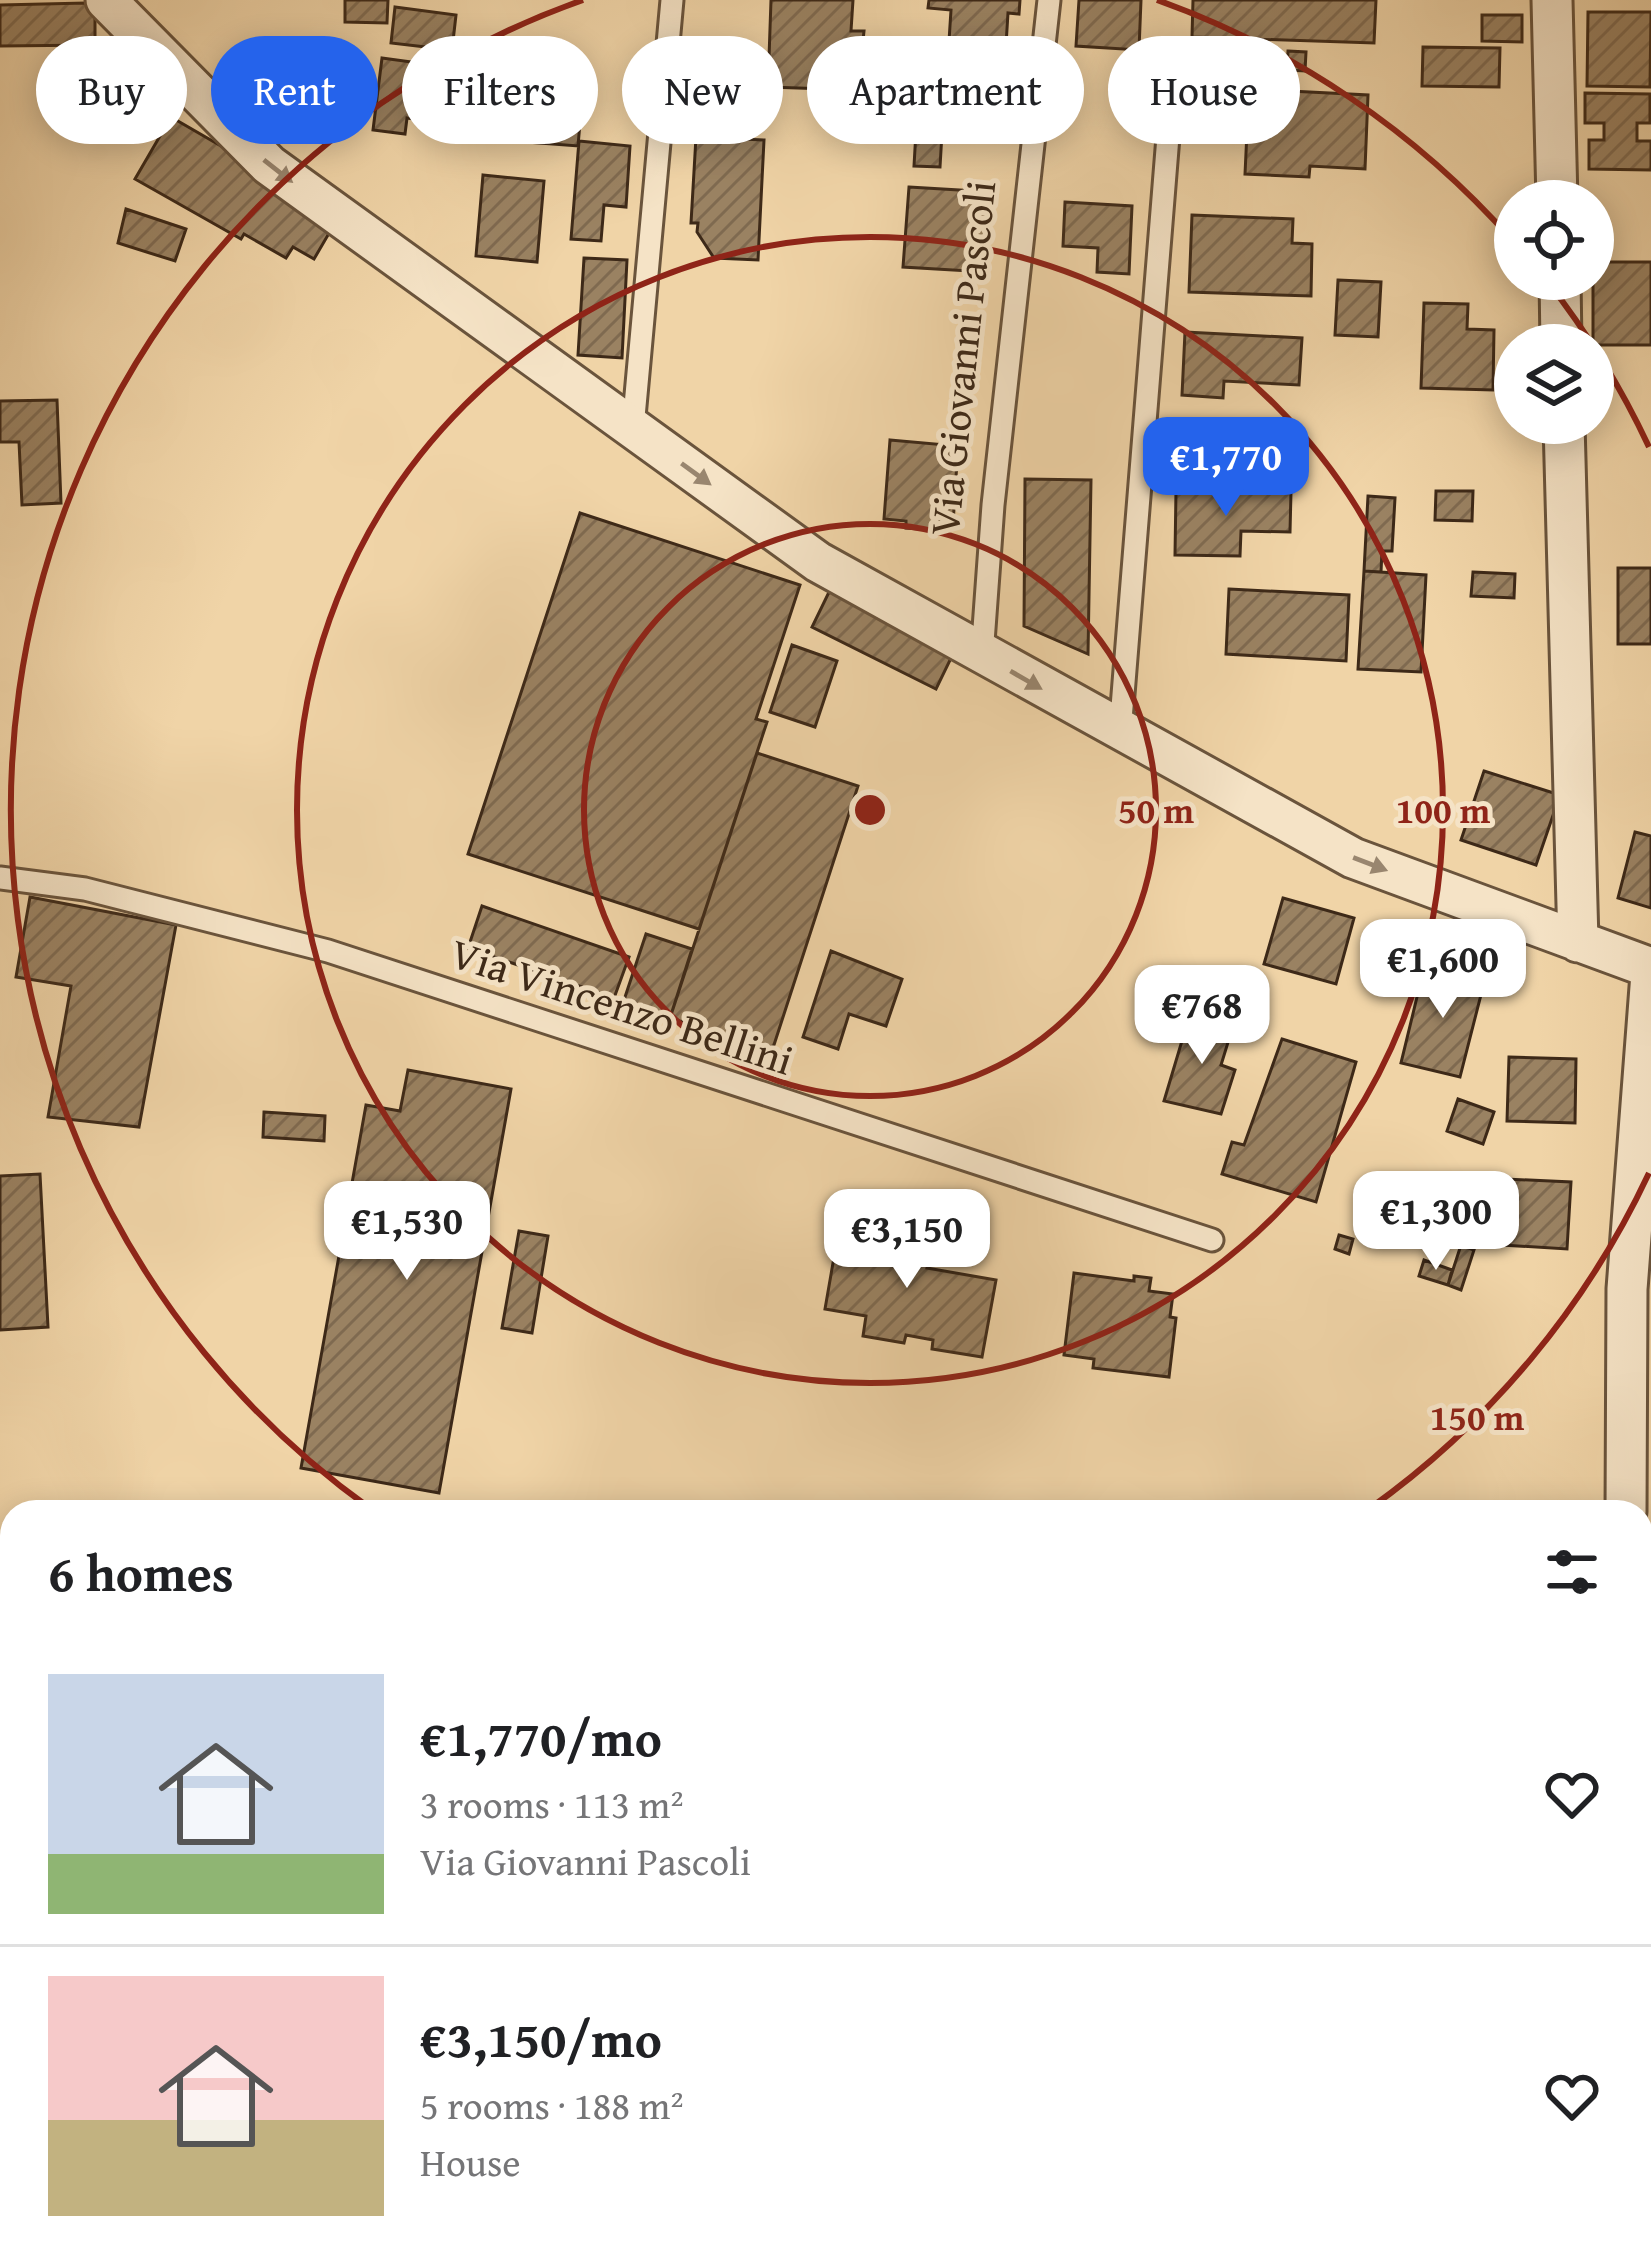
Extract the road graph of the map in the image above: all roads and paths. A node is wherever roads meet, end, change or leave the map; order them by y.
1 (106, 0) edge
2 (672, 0) edge
3 (1049, 0) edge
4 (1552, 0) edge
5 (1167, 144) edge
6 (1556, 180) edge
7 (633, 428) junction
8 (1565, 444) edge
9 (982, 656) junction
10 (1120, 732) junction
11 (0, 878) edge
12 (1578, 942) junction
13 (1651, 971) edge
14 (1212, 1240) dead end
15 (1626, 1500) edge

1 -> 7 street
2 - 7 lane
3 - 9 lane, Via Giovanni Pascoli
4 - 6 street
5 - 10 lane
7 -> 9 street
8 - 12 street
9 -> 10 street
10 -> 12 street
11 - 14 lane, Via Vincenzo Bellini
12 - 13 street
13 - 15 street

